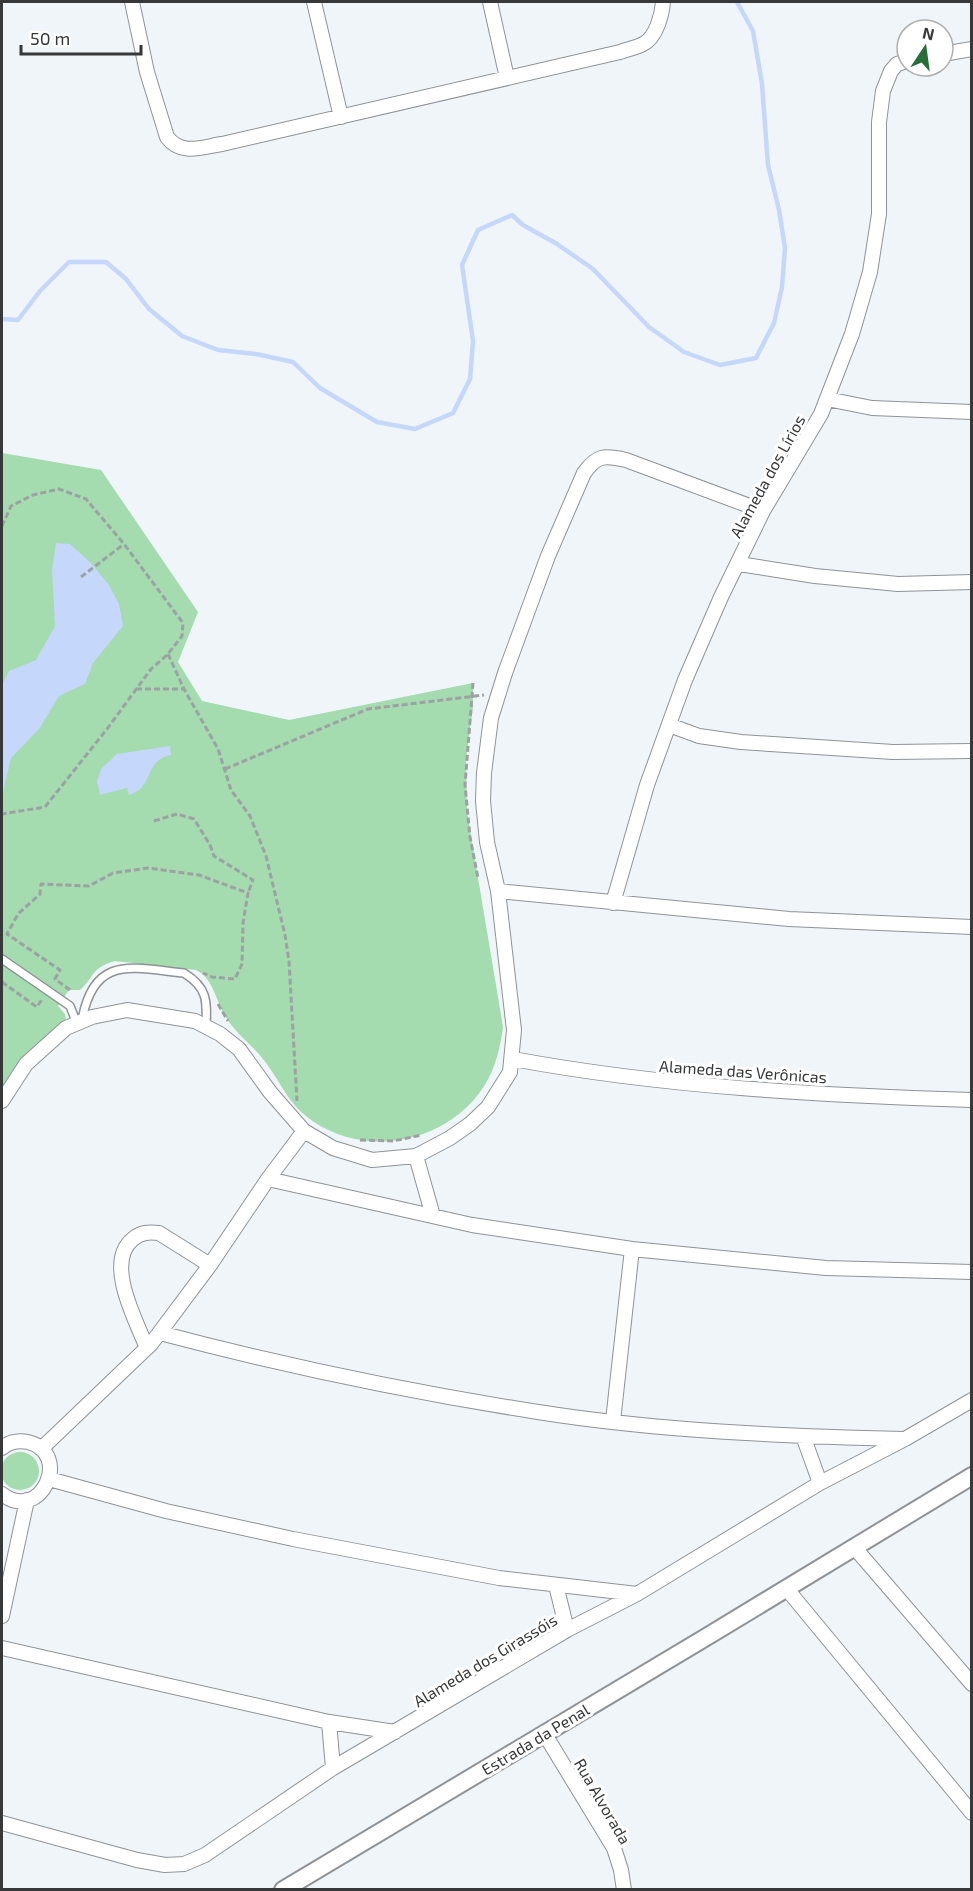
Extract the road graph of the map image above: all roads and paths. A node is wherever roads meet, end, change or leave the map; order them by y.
1 (132, 2) edge
2 (314, 2) edge
3 (490, 2) edge
4 (663, 2) edge
5 (972, 49) edge
6 (955, 52) edge
7 (895, 66) edge
8 (507, 78) junction
9 (341, 117) junction
10 (827, 399) junction
11 (972, 412) edge
12 (763, 511) junction
13 (2, 526) edge
14 (124, 544) junction
15 (739, 564) junction
16 (81, 577) dead end
17 (972, 582) edge
18 (168, 654) junction
19 (473, 683) dead end
20 (136, 689) junction
21 (184, 689) junction
22 (498, 693) junction
23 (473, 696) junction
24 (669, 725) junction
25 (972, 751) edge
26 (225, 769) junction
27 (2, 814) edge
28 (154, 821) dead end
29 (481, 886) dead end
30 (498, 891) junction
31 (248, 893) junction
32 (613, 903) junction
33 (972, 927) edge
34 (2, 959) edge
35 (210, 980) dead end
36 (2, 982) edge
37 (70, 990) junction
38 (76, 991) dead end
39 (62, 1000) junction
40 (217, 1001) dead end
41 (228, 1022) dead end
42 (79, 1023) junction
43 (206, 1027) junction
44 (513, 1059) junction
45 (972, 1100) edge
46 (2, 1101) edge
47 (290, 1102) dead end
48 (304, 1131) junction
49 (424, 1134) dead end
50 (352, 1138) dead end
51 (416, 1156) junction
52 (268, 1179) junction
53 (433, 1216) junction
54 (632, 1249) junction
55 (210, 1265) junction
56 (972, 1272) edge
57 (160, 1333) junction
58 (147, 1348) junction
59 (972, 1400) edge
60 (612, 1421) junction
61 (803, 1436) junction
62 (905, 1440) junction
63 (3, 1442) edge
64 (41, 1449) junction
65 (972, 1476) edge
66 (49, 1479) junction
67 (820, 1483) junction
68 (2, 1498) edge
69 (27, 1500) junction
70 (854, 1547) junction
71 (556, 1585) junction
72 (786, 1588) junction
73 (637, 1593) junction
74 (2, 1616) edge
75 (567, 1630) junction
76 (2, 1648) edge
77 (972, 1684) edge
78 (329, 1722) junction
79 (395, 1732) junction
80 (544, 1733) junction
81 (333, 1768) junction
82 (972, 1813) edge
83 (2, 1823) edge
84 (283, 1890) edge
85 (624, 1890) edge

1 - 9 street
2 - 9 street
3 - 8 street
4 - 8 street
5 - 6 street
7 - 10 street, Alameda dos Lírios
8 - 9 street
10 - 11 street
10 - 12 street, Alameda dos Lírios
12 - 15 street, Alameda dos Lírios
12 - 22 street
13 - 14 path
14 - 16 path
14 - 18 path
15 - 17 street
15 - 24 street, Alameda dos Lírios
18 - 20 path
18 - 21 path
19 - 23 path
20 - 21 path
20 - 27 path
21 - 26 path
22 - 23 path
22 - 30 street
23 - 26 path
23 - 29 path
24 - 25 street
24 - 32 street, Alameda dos Lírios
26 - 47 path
28 - 31 path
30 - 32 street
30 - 44 street
31 - 35 path
31 - 37 path
32 - 33 street
34 - 39 lane
36 - 39 path
37 - 38 path
37 - 39 path
39 - 42 lane
40 - 41 path
42 - 43 street
42 - 43 lane
42 - 46 street
43 - 48 street
44 - 45 street, Alameda das Verônicas
44 - 51 street
48 - 51 street
48 - 52 street
49 - 50 path
51 - 53 street
52 - 53 street
52 - 55 street
53 - 54 street
54 - 56 street
54 - 60 street
55 - 57 street
55 - 58 street
57 - 58 street
57 - 60 street
58 - 64 street
59 - 62 street, Alameda dos Girassóis
60 - 61 street
61 - 62 street
61 - 67 street
62 - 67 street, Alameda dos Girassóis
63 - 64 street
64 - 66 street
65 - 70 street, Estrada da Penal
66 - 69 street
66 - 71 street
67 - 73 street, Alameda dos Girassóis
68 - 69 street
69 - 74 street
70 - 72 street, Estrada da Penal
70 - 77 street
71 - 73 street
71 - 75 street
72 - 80 street, Estrada da Penal
72 - 82 street
73 - 75 street, Alameda dos Girassóis
75 - 79 street, Alameda dos Girassóis
76 - 78 street
78 - 79 street
78 - 81 street
79 - 81 street, Alameda dos Girassóis
80 - 84 street, Estrada da Penal
80 - 85 street, Rua Alvorada
81 - 83 street, Alameda dos Girassóis

